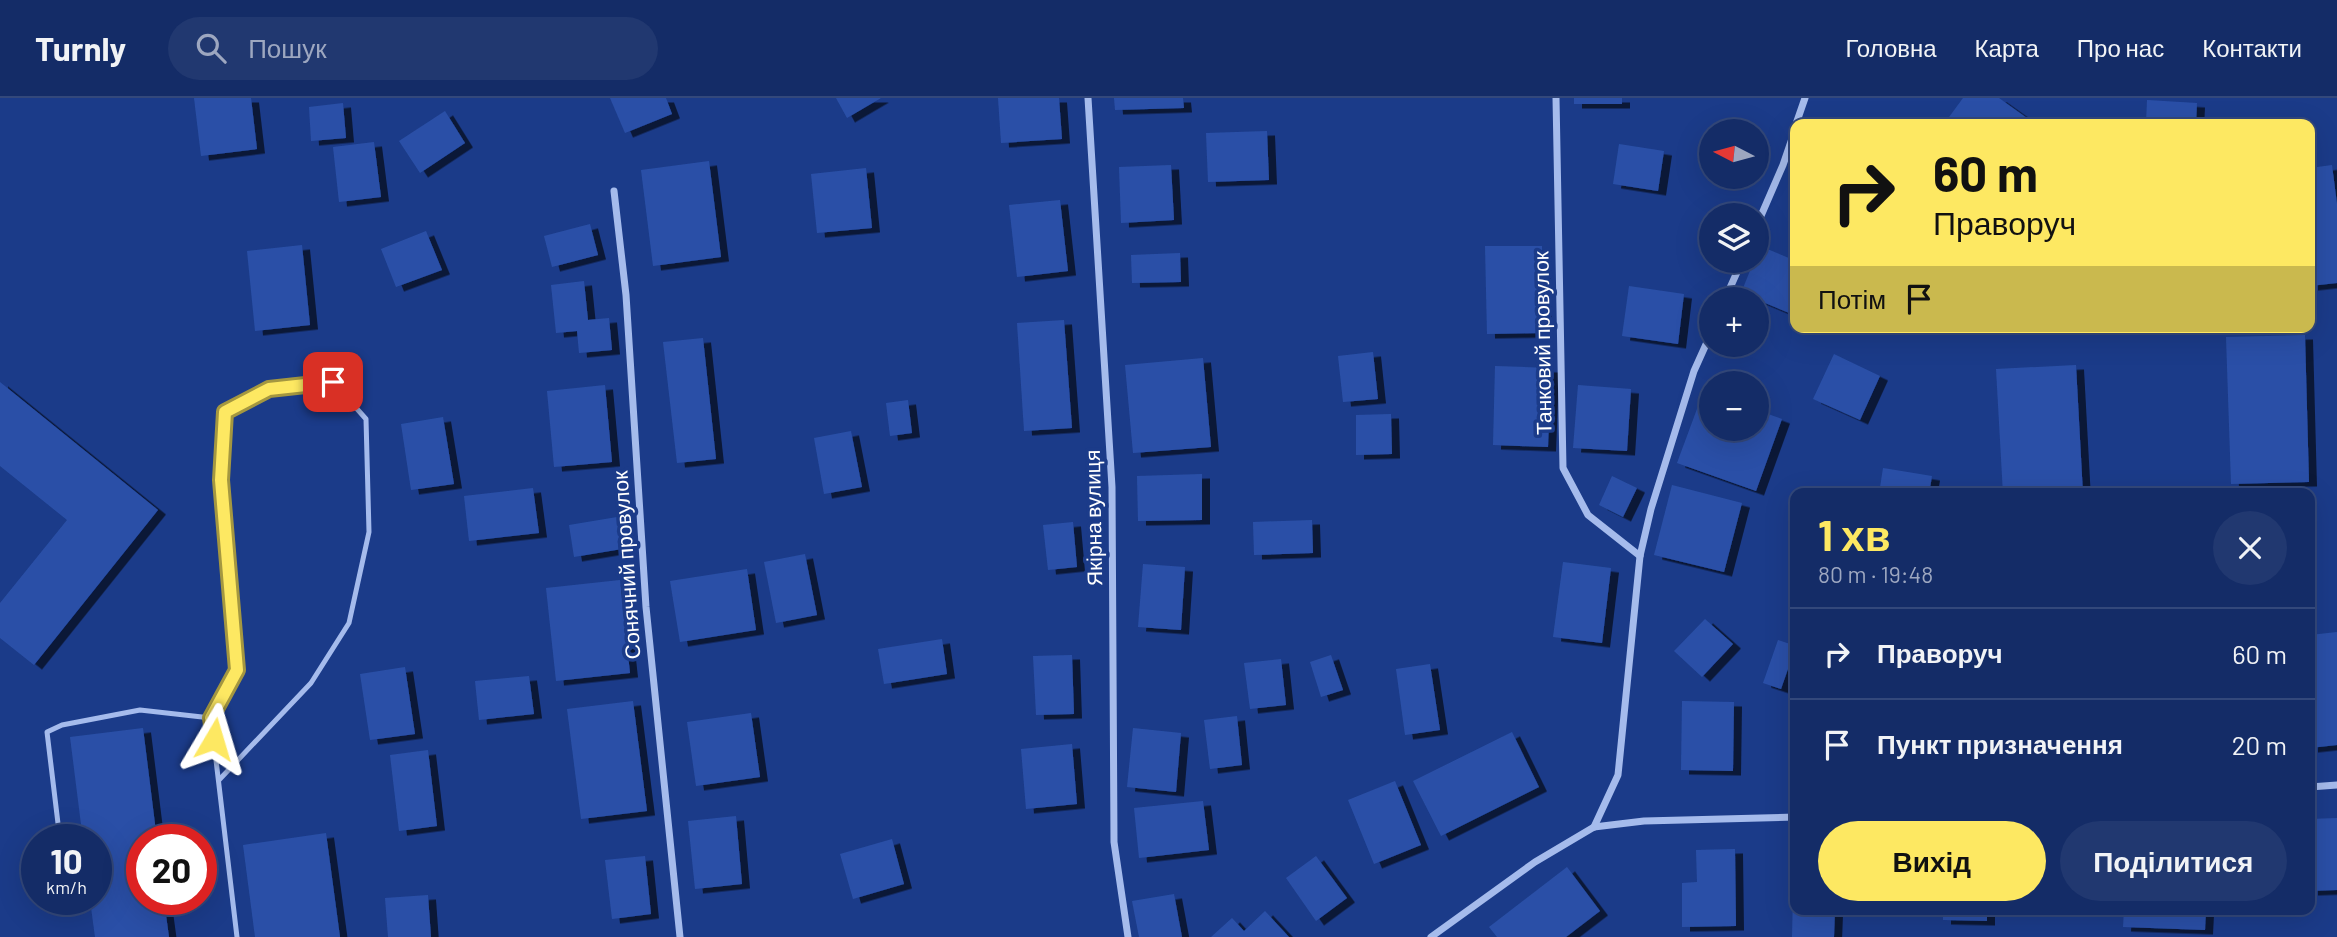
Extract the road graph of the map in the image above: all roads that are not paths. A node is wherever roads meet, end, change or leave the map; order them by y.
1 (1088, 98) edge
2 (1556, 98) edge
3 (1805, 98) edge
4 (1798, 119) edge
5 (1790, 143) edge
6 (614, 191) dead end
7 (1767, 203) edge
8 (1701, 357) edge
9 (1640, 556) junction
10 (211, 718) junction
11 (219, 780) junction
12 (2337, 785) edge
13 (2315, 787) edge
14 (1790, 817) edge
15 (58, 824) edge
16 (1594, 827) junction
17 (237, 937) edge
18 (680, 937) edge
19 (1128, 937) edge
20 (1431, 937) edge

1 - 19 street, Якірна вулиця
2 - 9 street, Танковий провулок
3 - 4 street
5 - 7 street
6 - 18 street, Сонячний провулок
8 - 9 street
9 - 16 street
10 - 11 lane
10 - 11 lane
10 - 15 lane
11 - 17 lane
12 - 13 street
14 - 16 street
16 - 20 street

